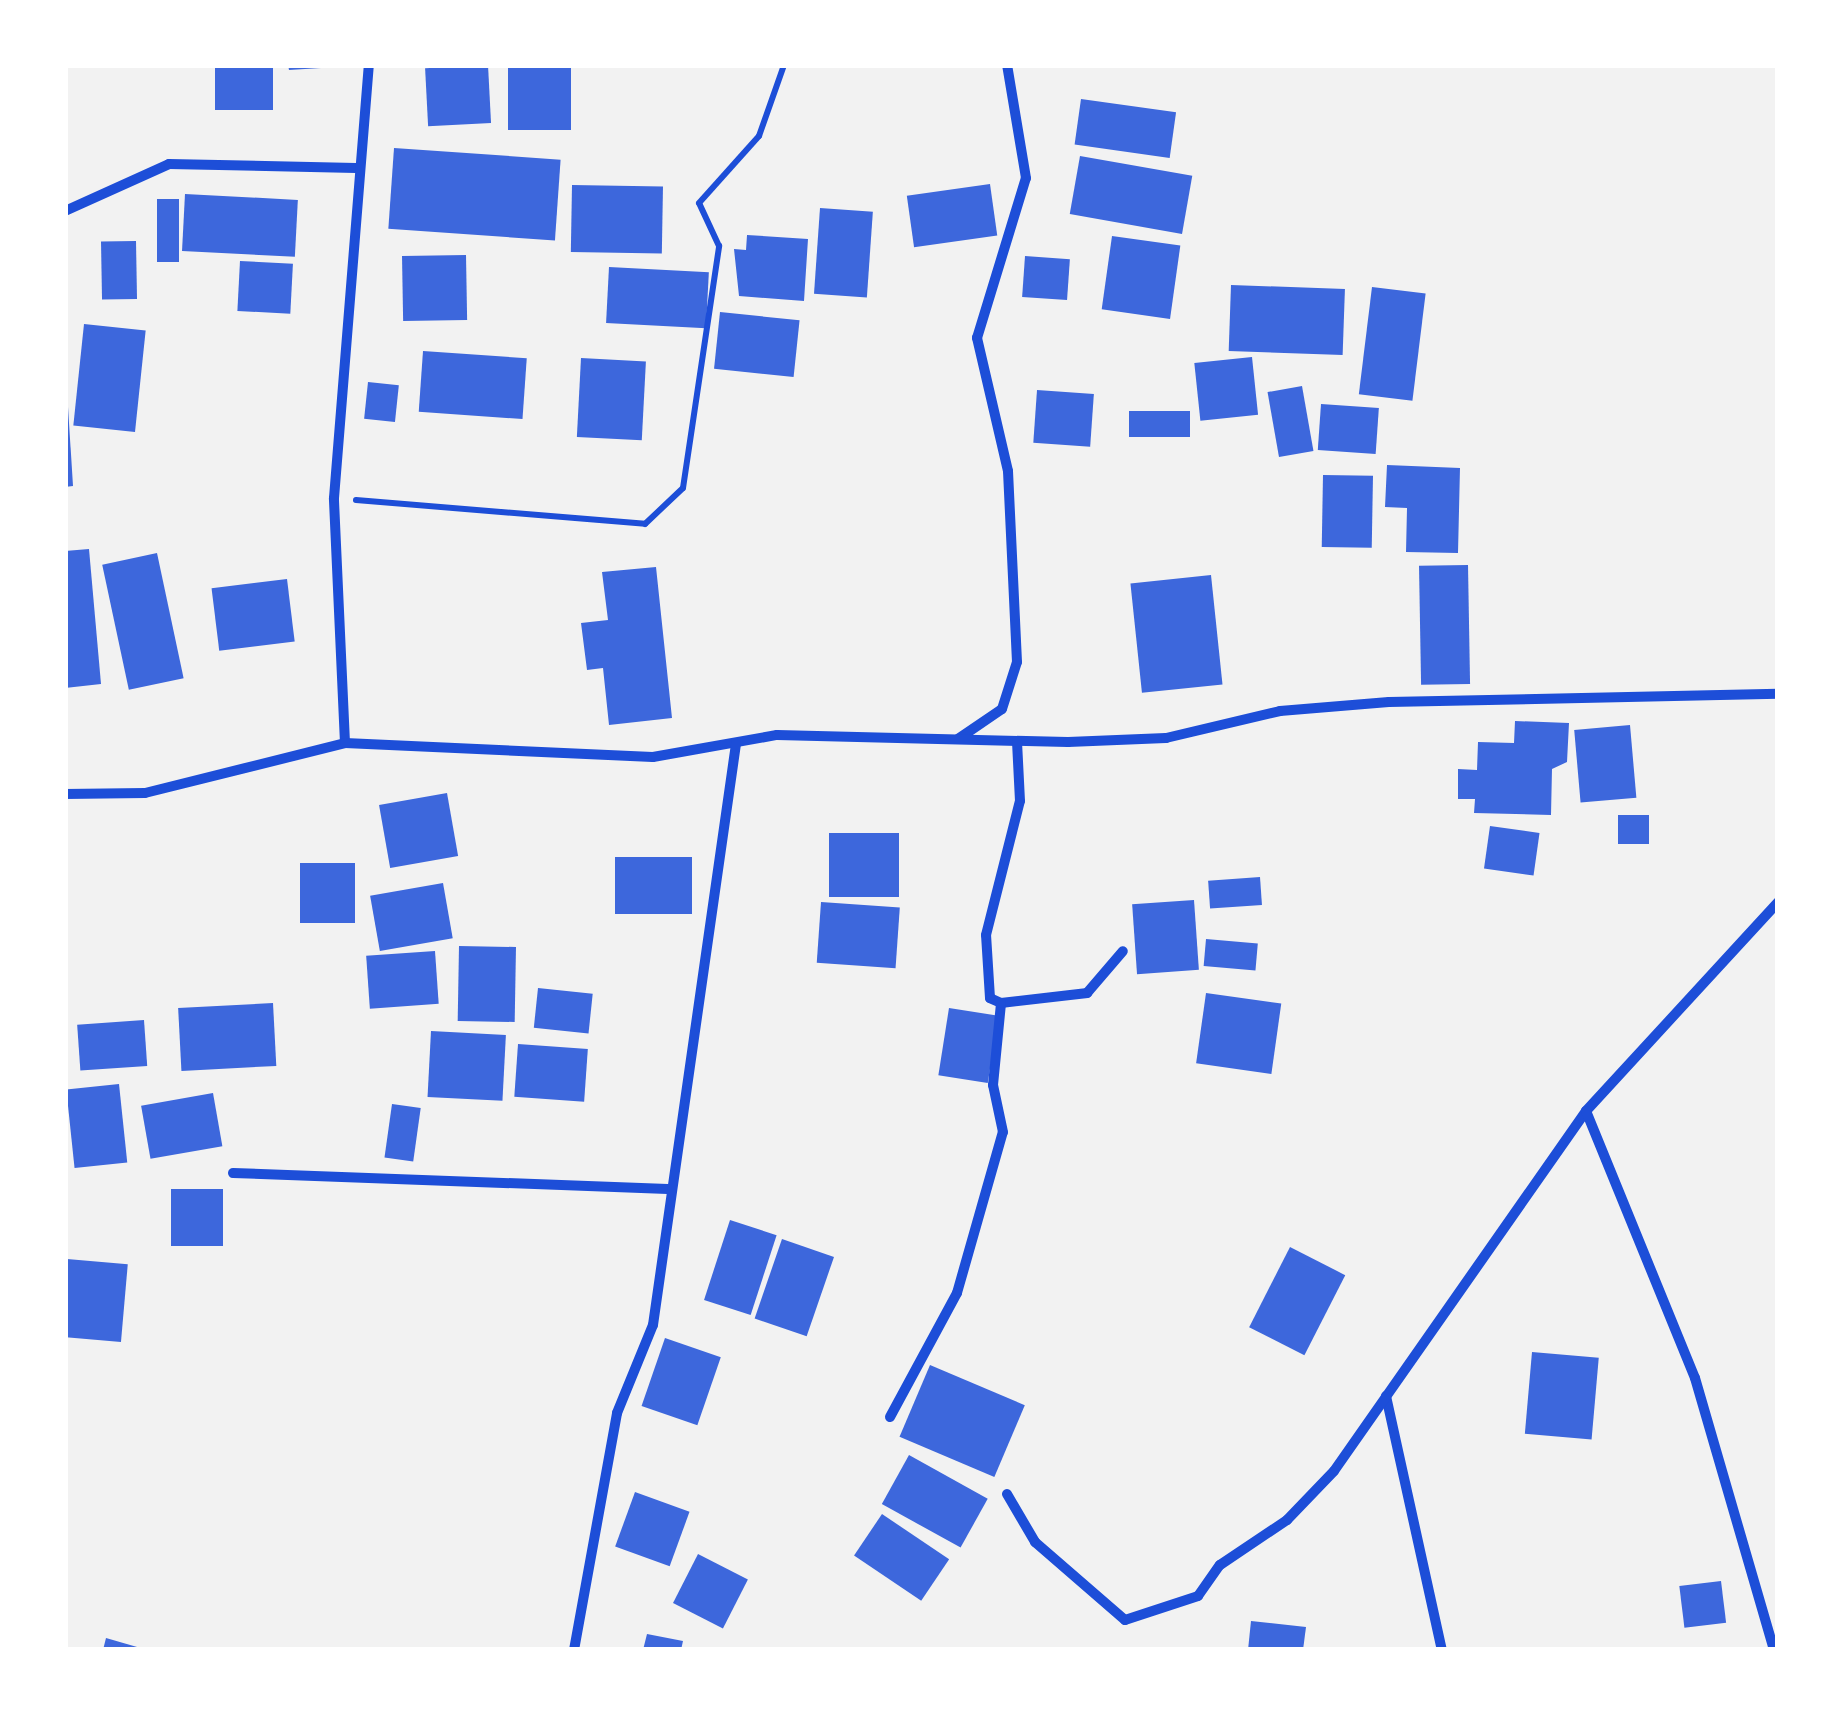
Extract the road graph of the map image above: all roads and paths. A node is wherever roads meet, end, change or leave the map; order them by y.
1 (368, 65) edge
2 (784, 65) edge
3 (1007, 65) edge
4 (356, 168) junction
5 (65, 211) edge
6 (334, 498) junction
7 (1778, 694) edge
8 (957, 740) junction
9 (1018, 741) junction
10 (344, 743) junction
11 (736, 744) junction
12 (65, 794) edge
13 (1778, 902) edge
14 (1124, 951) dead end
15 (1001, 1003) junction
16 (1586, 1111) junction
17 (232, 1173) dead end
18 (668, 1190) junction
19 (1386, 1395) junction
20 (890, 1417) dead end
21 (1007, 1494) dead end
22 (574, 1650) edge
23 (1442, 1650) edge
24 (1774, 1650) edge

1 - 4 street
2 - 6 path
3 - 8 street
4 - 5 street
4 - 6 street
6 - 10 street
7 - 9 street
8 - 9 street
8 - 11 street
9 - 15 street
10 - 11 street
10 - 12 street
11 - 18 street
13 - 16 street
14 - 15 street
15 - 20 street
16 - 19 street
16 - 24 street
17 - 18 street
18 - 22 street
19 - 21 street
19 - 23 street

